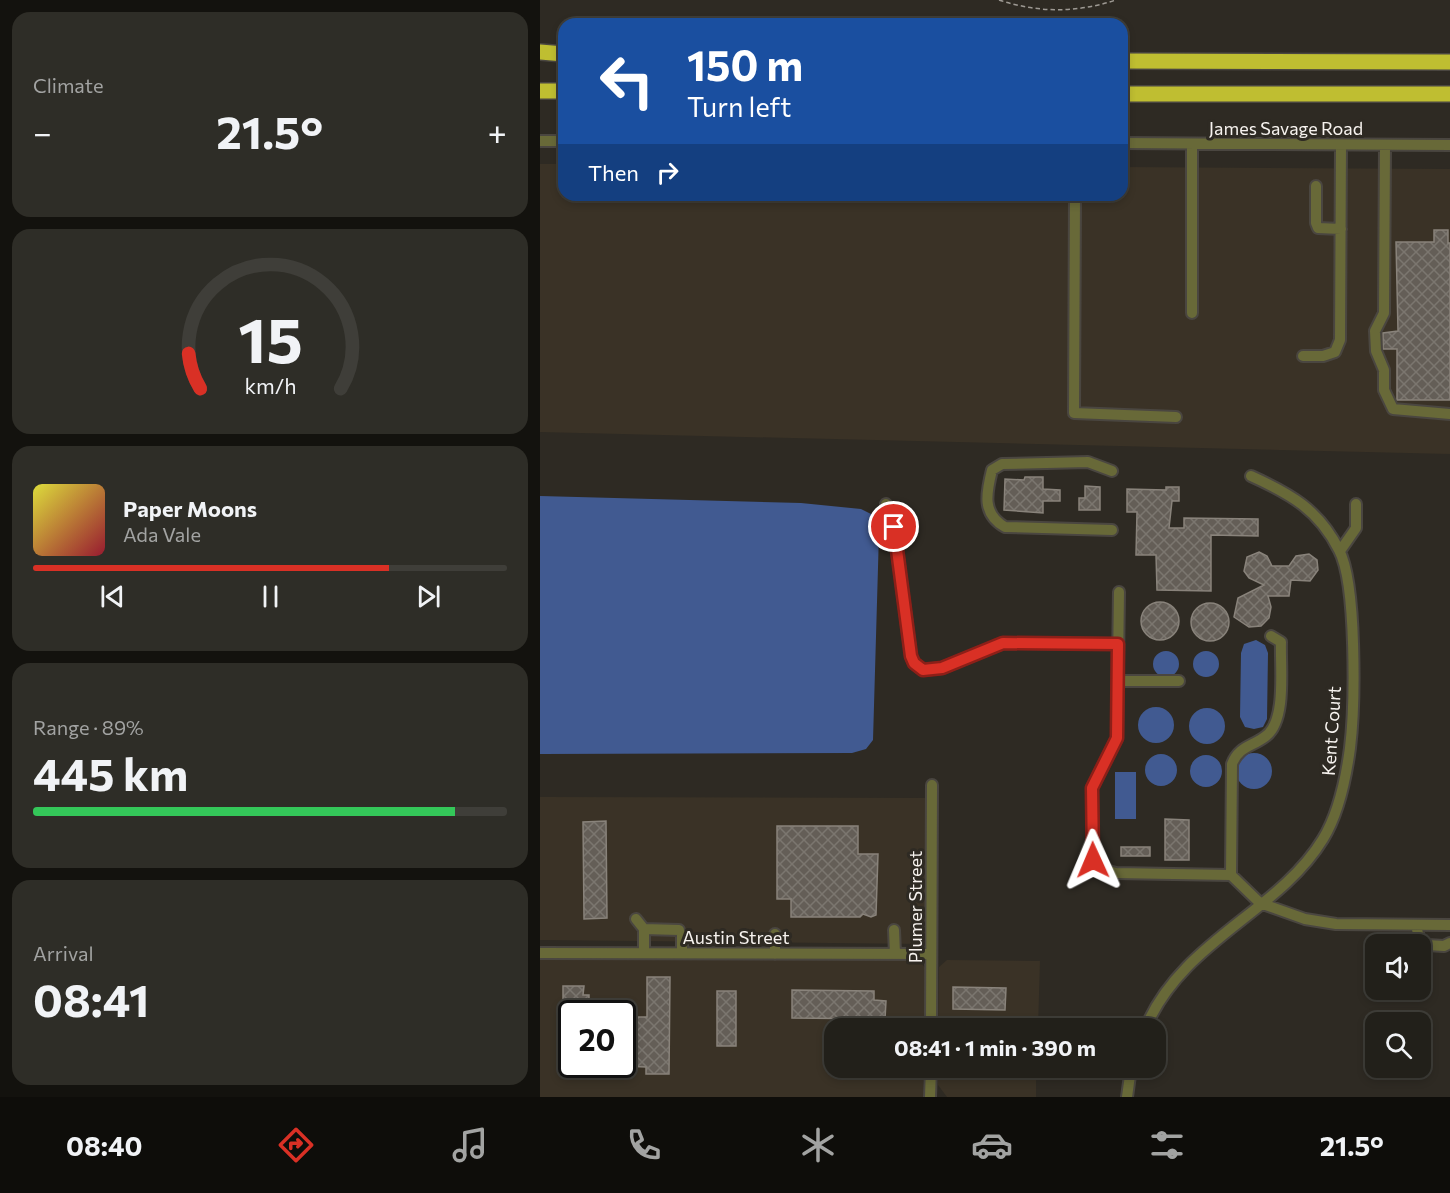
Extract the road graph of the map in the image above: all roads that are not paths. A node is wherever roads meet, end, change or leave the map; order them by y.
1 (540, 52) edge
2 (558, 54) edge
3 (540, 60) edge
4 (558, 60) edge
5 (1128, 61) edge
6 (1450, 62) edge
7 (540, 91) edge
8 (558, 91) edge
9 (1128, 94) edge
10 (1450, 94) edge
11 (540, 141) edge
12 (558, 141) edge
13 (1128, 143) edge
14 (1192, 144) junction
15 (1341, 145) junction
16 (1450, 145) edge
17 (1385, 146) junction
18 (1316, 186) dead end
19 (1075, 201) edge
20 (1341, 229) junction
21 (1192, 313) dead end
22 (1303, 356) dead end
23 (1450, 414) edge
24 (1176, 417) dead end
25 (1112, 471) dead end
26 (1251, 476) dead end
27 (886, 504) dead end
28 (1356, 504) dead end
29 (1112, 530) dead end
30 (1340, 551) junction
31 (1119, 592) dead end
32 (1271, 636) dead end
33 (1118, 644) junction
34 (1118, 681) junction
35 (1179, 681) dead end
36 (932, 785) dead end
37 (1230, 875) junction
38 (1260, 903) junction
39 (636, 919) dead end
40 (1416, 925) junction
41 (1450, 925) edge
42 (644, 929) junction
43 (894, 930) dead end
44 (775, 934) dead end
45 (1450, 943) edge
46 (540, 953) edge
47 (644, 953) junction
48 (682, 953) junction
49 (775, 954) junction
50 (895, 954) junction
51 (931, 954) junction
52 (931, 1018) edge
53 (1151, 1018) edge
54 (931, 1078) edge
55 (1129, 1078) edge
56 (930, 1097) edge
57 (1126, 1097) edge

1 - 2 highway
3 - 4 highway
5 - 6 highway
7 - 8 highway
9 - 10 highway
11 - 12 street
13 - 14 street, James Savage Road
14 - 15 street, James Savage Road
14 - 21 street
15 - 17 street, James Savage Road
15 - 20 street
16 - 17 street, James Savage Road
17 - 23 street
18 - 20 street
19 - 24 street
20 - 22 street
25 - 29 street
26 - 30 street, Kent Court
27 - 33 street
28 - 30 street
30 - 38 street, Kent Court
31 - 33 street
32 - 37 street
33 - 34 street
34 - 35 street
34 - 37 street
36 - 51 street, Plumer Street
37 - 38 street
38 - 40 street
38 - 53 street, Kent Court
39 - 42 street
40 - 41 street
40 - 45 street
42 - 47 street
42 - 48 street
43 - 50 street
44 - 49 street
46 - 47 street, Austin Street
47 - 48 street, Austin Street
48 - 49 street, Austin Street
49 - 50 street, Austin Street
50 - 51 street, Austin Street
51 - 52 street, Plumer Street
54 - 56 street
55 - 57 street

